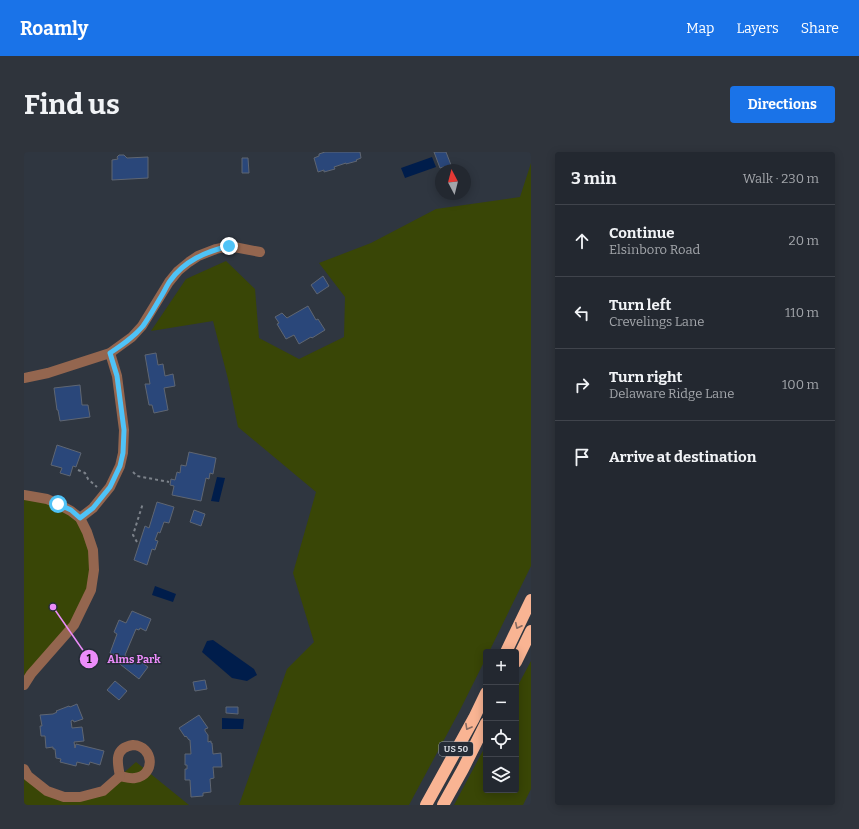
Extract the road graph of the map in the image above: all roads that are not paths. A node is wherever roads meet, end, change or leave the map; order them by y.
1 (260, 252) dead end
2 (110, 353) junction
3 (24, 378) edge
4 (24, 495) edge
5 (80, 518) junction
6 (531, 600) edge
7 (531, 632) edge
8 (507, 649) edge
9 (519, 656) edge
10 (24, 685) edge
11 (483, 698) edge
12 (483, 729) edge
13 (24, 769) edge
14 (120, 776) dead end
15 (426, 805) edge
16 (443, 805) edge

1 - 2 street
2 - 3 street
2 - 5 street
4 - 5 street
5 - 10 street
6 -> 8 highway
7 - 9 highway
11 -> 15 highway, US 50
12 - 16 highway, US 50
13 - 14 street

